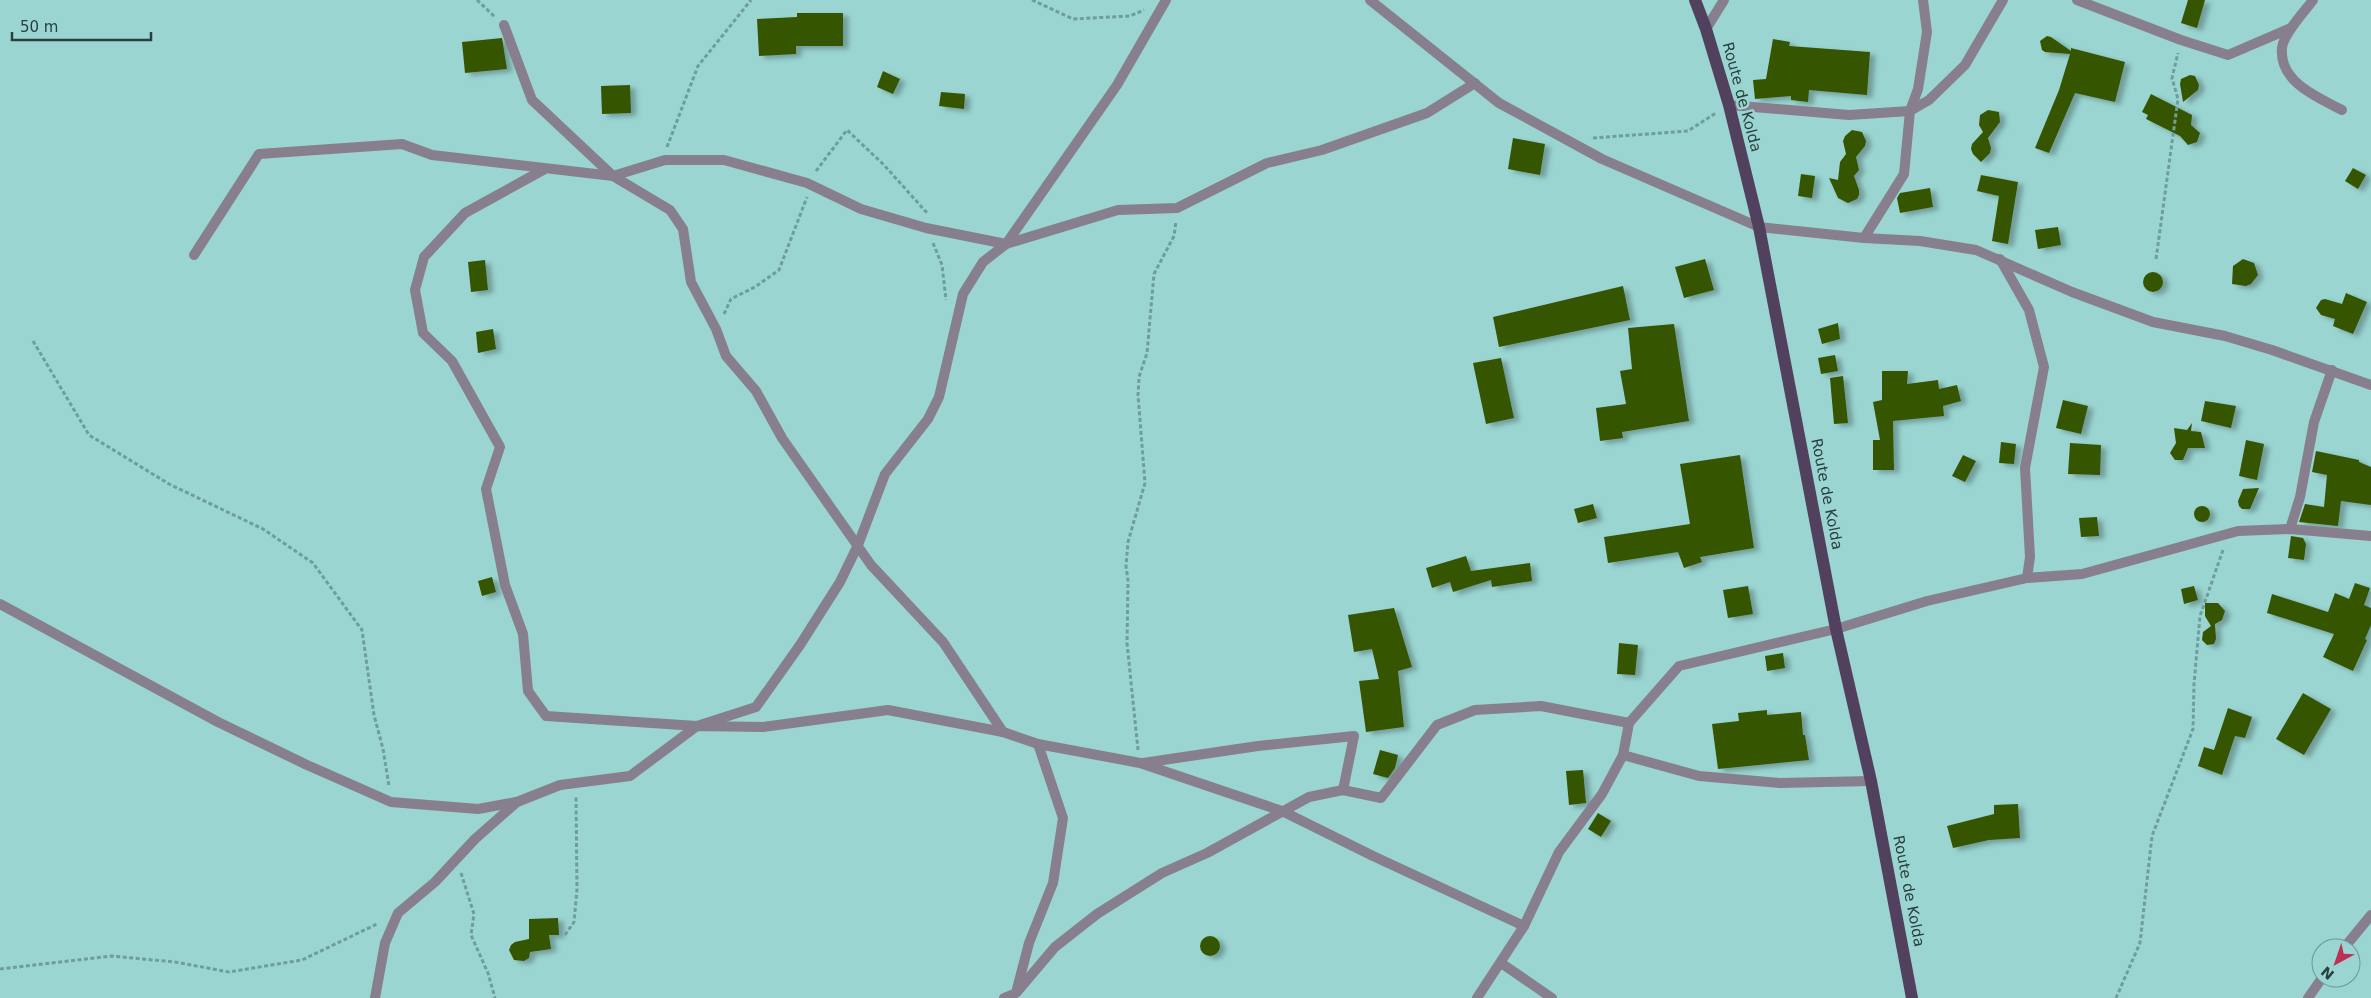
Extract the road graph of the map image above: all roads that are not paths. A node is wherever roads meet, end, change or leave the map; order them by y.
1 (1370, 0) edge
2 (1695, 0) edge
3 (1724, 0) edge
4 (1923, 0) edge
5 (2003, 0) edge
6 (2077, 0) edge
7 (2313, 0) edge
8 (1164, 1) edge
9 (504, 25) road end
10 (2291, 28) junction
11 (1706, 29) junction
12 (1475, 83) junction
13 (1729, 105) junction
14 (2342, 110) dead end
15 (1910, 111) junction
16 (543, 170) junction
17 (613, 176) junction
18 (1759, 228) junction
19 (1864, 238) junction
20 (1006, 244) junction
21 (194, 255) dead end
22 (2000, 259) junction
23 (2332, 370) junction
24 (2371, 385) edge
25 (2290, 528) junction
26 (2371, 535) edge
27 (858, 545) junction
28 (2027, 578) junction
29 (0, 604) edge
30 (1836, 629) junction
31 (1628, 723) junction
32 (697, 726) junction
33 (1003, 732) junction
34 (1038, 744) junction
35 (1623, 755) junction
36 (1140, 763) junction
37 (1871, 781) junction
38 (1343, 790) junction
39 (517, 802) junction
40 (1282, 811) junction
41 (2371, 915) edge
42 (1524, 926) junction
43 (2352, 938) edge
44 (1501, 963) junction
45 (1016, 993) junction
46 (375, 998) edge
47 (1004, 998) edge
48 (1478, 998) edge
49 (1552, 998) edge
50 (1912, 998) edge

1 - 12 street
2 - 11 main road, Route de Kolda
3 - 11 street
4 - 15 street
5 - 15 street
6 - 10 street
7 - 10 street
8 - 20 street
9 - 17 street
10 - 14 street
11 - 13 main road, Route de Kolda
12 - 18 street
12 - 20 street
13 - 15 street
13 - 18 main road, Route de Kolda
15 - 19 street
16 - 17 street
16 - 21 street
16 - 32 street
17 - 20 street
17 - 27 street
18 - 19 street
18 - 30 main road, Route de Kolda
19 - 22 street
20 - 27 street
22 - 23 street
22 - 28 street
23 - 24 street
23 - 25 street
25 - 26 street
25 - 28 street
27 - 32 street
27 - 33 street
28 - 30 street
29 - 39 street
30 - 31 street
30 - 37 main road, Route de Kolda
31 - 35 street
31 - 38 street
32 - 33 street
32 - 39 street
33 - 34 street
34 - 36 street
34 - 45 street
35 - 37 street
35 - 42 street
36 - 38 street
36 - 40 street
37 - 50 main road, Route de Kolda
38 - 40 street
39 - 46 street
40 - 42 street
40 - 45 street
41 - 43 street
42 - 44 street
44 - 48 street
44 - 49 street
45 - 47 street

